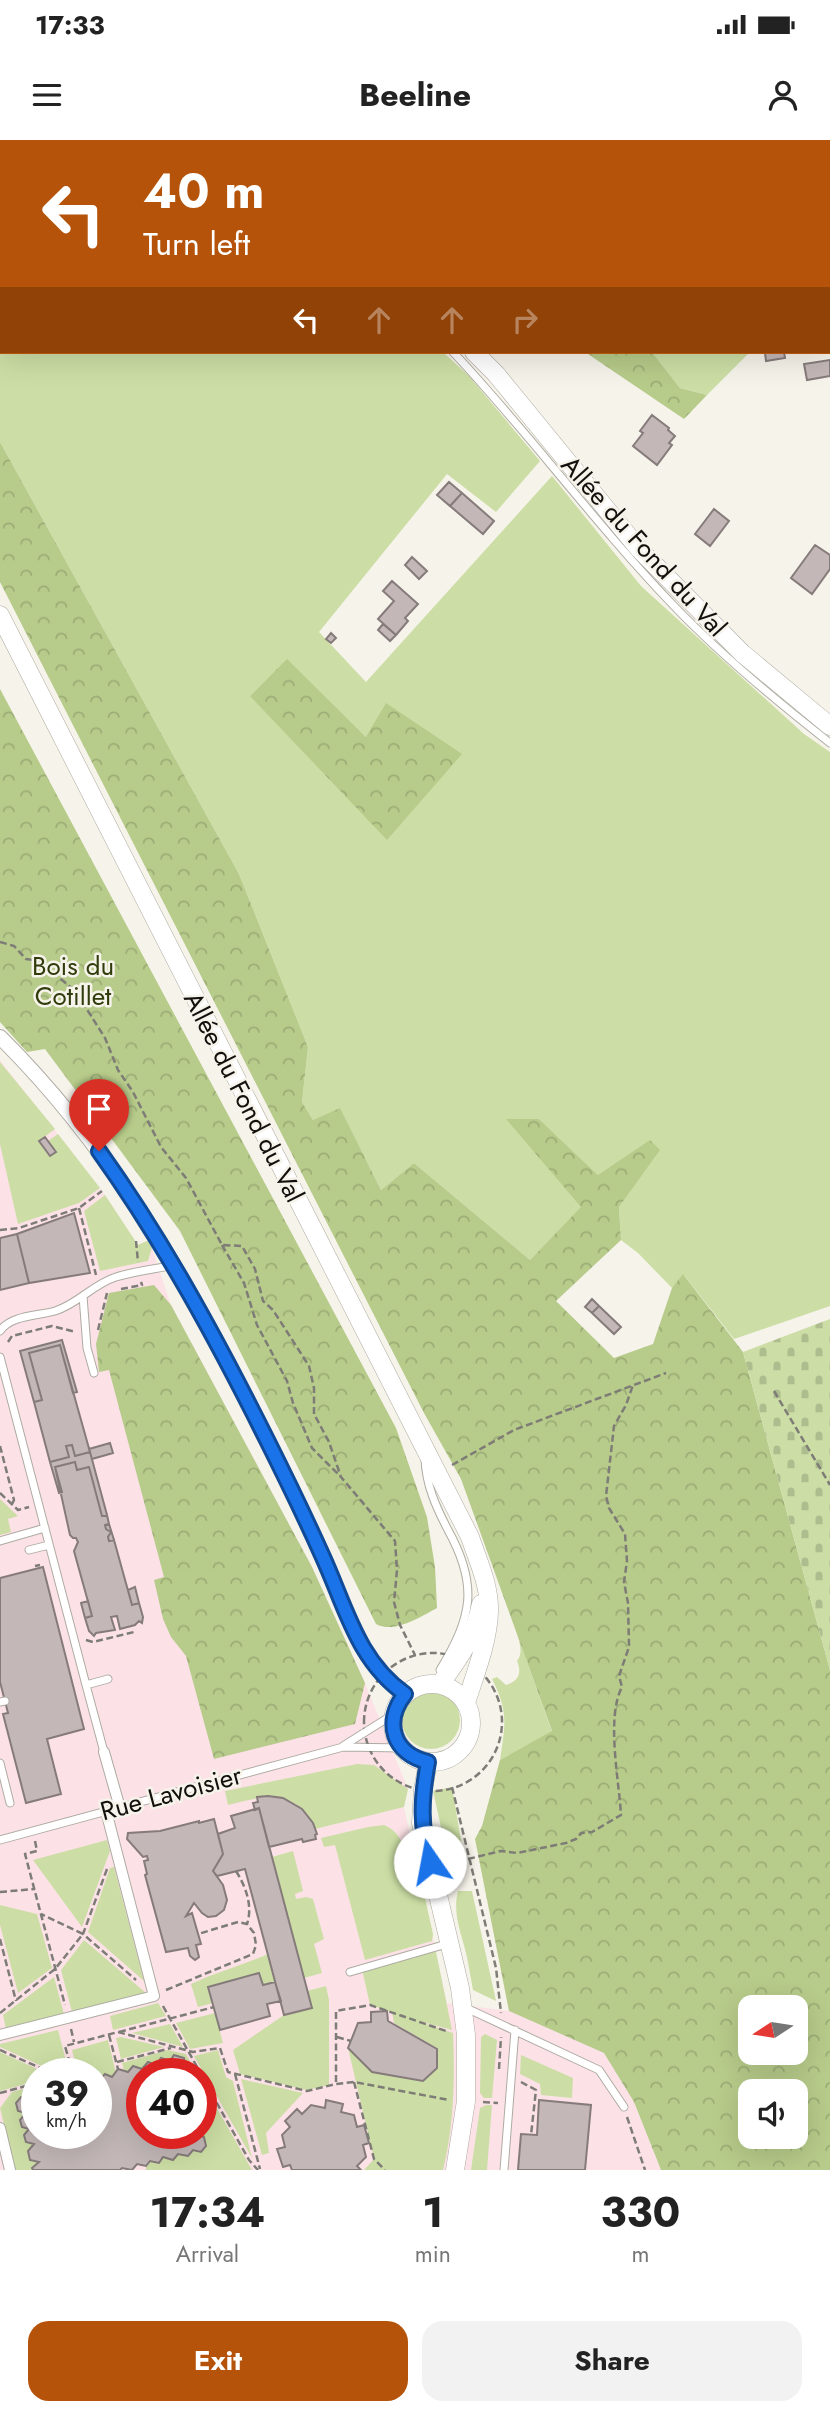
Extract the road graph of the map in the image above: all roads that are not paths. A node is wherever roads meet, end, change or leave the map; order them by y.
1 (455, 354) edge
2 (476, 354) edge
3 (0, 615) edge
4 (830, 726) edge
5 (830, 743) edge
6 (0, 1037) edge
7 (175, 1265) junction
8 (83, 1296) junction
9 (3, 1334) edge
10 (0, 1359) edge
11 (94, 1373) dead end
12 (424, 1448) junction
13 (45, 1528) junction
14 (0, 1541) edge
15 (49, 1545) junction
16 (29, 1550) dead end
17 (485, 1580) junction
18 (108, 1679) dead end
19 (436, 1684) junction
20 (86, 1685) junction
21 (405, 1694) junction
22 (466, 1703) junction
23 (394, 1714) junction
24 (343, 1747) junction
25 (402, 1748) junction
26 (104, 1752) joint
27 (428, 1762) junction
28 (0, 1763) edge
29 (10, 1802) dead end
30 (120, 1808) junction
31 (106, 1811) junction
32 (0, 1840) edge
33 (450, 1943) junction
34 (350, 1972) dead end
35 (463, 2007) junction
36 (515, 2030) junction
37 (0, 2035) edge
38 (624, 2107) road end
39 (0, 2128) edge
40 (10, 2170) edge
41 (455, 2170) edge
42 (504, 2170) edge

1 - 5 lane
2 - 4 street, Allée du Fond du Val
3 - 12 street, Allée du Fond du Val
6 - 7 street
7 - 8 lane
7 - 21 street
8 - 9 lane
8 - 11 lane
10 - 13 lane
12 - 17 street, Allée du Fond du Val
12 - 19 lane
13 - 14 lane
13 - 15 lane
15 - 16 lane
15 - 20 lane
17 - 19 street, Allée du Fond du Val
17 - 22 street, Allée du Fond du Val
18 - 20 lane
19 - 21 street
19 - 22 street
20 - 26 lane
21 - 23 street
22 - 27 street
23 - 24 lane, Rue Lavoisier
23 - 25 street
24 - 25 lane, Rue Lavoisier
24 - 30 lane, Rue Lavoisier
25 - 27 street
26 - 30 street
27 - 33 street
28 - 29 lane
30 - 31 lane, Rue Lavoisier
31 - 32 lane, Rue Lavoisier
31 - 37 street
33 - 34 lane
33 - 35 street
35 - 36 lane
35 - 41 street
36 - 38 lane
36 - 42 lane
39 - 40 street

